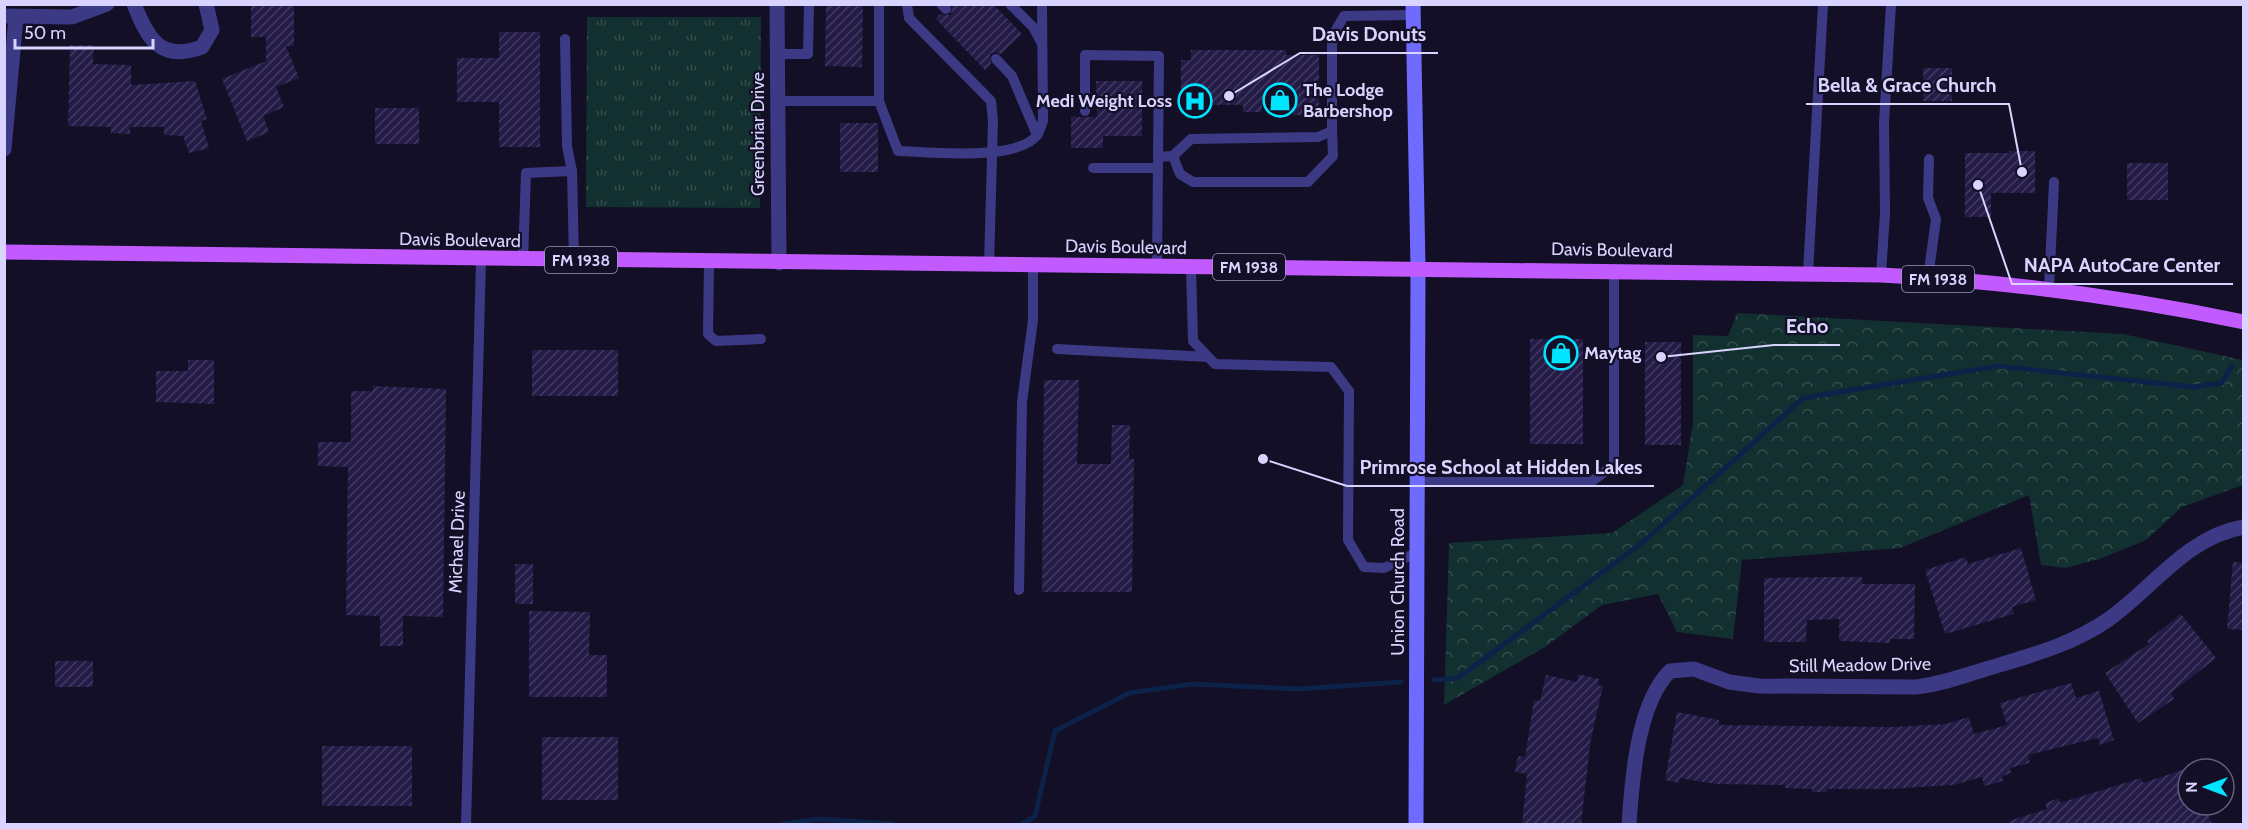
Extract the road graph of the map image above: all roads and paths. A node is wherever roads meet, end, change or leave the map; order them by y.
1 (107, 4) edge
2 (134, 4) edge
3 (206, 4) edge
4 (777, 4) edge
5 (809, 4) edge
6 (879, 4) edge
7 (907, 4) edge
8 (1010, 4) edge
9 (1042, 4) edge
10 (1823, 4) edge
11 (1891, 4) edge
12 (1413, 10) edge
13 (10, 17) edge
14 (565, 39) dead end
15 (1042, 45) junction
16 (778, 54) junction
17 (996, 59) dead end
18 (778, 101) junction
19 (879, 101) junction
20 (1085, 111) dead end
21 (1332, 131) junction
22 (1038, 135) junction
23 (4, 149) edge
24 (991, 154) junction
25 (1173, 156) junction
26 (1158, 157) junction
27 (1929, 159) dead end
28 (1092, 168) dead end
29 (1158, 168) junction
30 (572, 171) junction
31 (2054, 182) dead end
32 (4, 252) edge
33 (481, 260) junction
34 (574, 260) junction
35 (524, 261) junction
36 (709, 262) junction
37 (779, 263) junction
38 (989, 265) junction
39 (1033, 265) junction
40 (1157, 267) junction
41 (1191, 267) junction
42 (1418, 267) junction
43 (1614, 270) junction
44 (1808, 273) junction
45 (1881, 275) junction
46 (1928, 278) junction
47 (2049, 289) junction
48 (2244, 322) edge
49 (761, 339) dead end
50 (1057, 349) dead end
51 (1208, 357) junction
52 (1418, 482) junction
53 (2244, 526) edge
54 (1418, 552) junction
55 (1019, 590) dead end
56 (466, 825) edge
57 (1416, 825) edge
58 (1629, 825) edge

1 - 13 street
2 - 3 street
4 - 16 street, Greenbriar Drive
5 - 16 lane
6 - 19 lane
7 - 24 lane
8 - 15 lane
9 - 15 lane
10 - 44 lane
11 - 45 lane
12 - 21 lane
12 - 42 street, Union Church Road
13 - 23 street
14 - 30 lane
15 - 22 lane
16 - 18 street, Greenbriar Drive
17 - 22 lane
18 - 19 lane
18 - 37 street, Greenbriar Drive
19 - 24 lane
20 - 26 lane
21 - 25 lane
21 - 25 lane
22 - 24 lane
24 - 38 lane
25 - 26 lane
26 - 29 lane
27 - 46 lane
28 - 29 lane
29 - 40 lane
30 - 34 lane
30 - 35 lane
31 - 47 lane
32 - 33 main road, Davis Boulevard / FM 1938
33 - 35 main road, Davis Boulevard / FM 1938
33 - 56 lane, Michael Drive
34 - 35 main road, Davis Boulevard / FM 1938
34 - 36 main road, Davis Boulevard / FM 1938
36 - 37 main road, Davis Boulevard / FM 1938
36 - 49 lane
37 - 38 main road, Davis Boulevard / FM 1938
38 - 39 main road, Davis Boulevard / FM 1938
39 - 40 main road, Davis Boulevard / FM 1938
39 - 55 lane
40 - 41 main road, Davis Boulevard / FM 1938
41 - 42 main road, Davis Boulevard / FM 1938
41 - 51 lane
42 - 43 main road, Davis Boulevard / FM 1938
42 - 52 street, Union Church Road
43 - 44 main road, Davis Boulevard / FM 1938
43 - 52 lane
44 - 45 main road, Davis Boulevard / FM 1938
45 - 46 main road, Davis Boulevard / FM 1938
46 - 47 main road, Davis Boulevard / FM 1938
47 - 48 main road, Davis Boulevard / FM 1938
50 - 51 lane
51 - 54 lane
52 - 54 street, Union Church Road
53 - 58 street, Still Meadow Drive
54 - 57 street, Union Church Road

